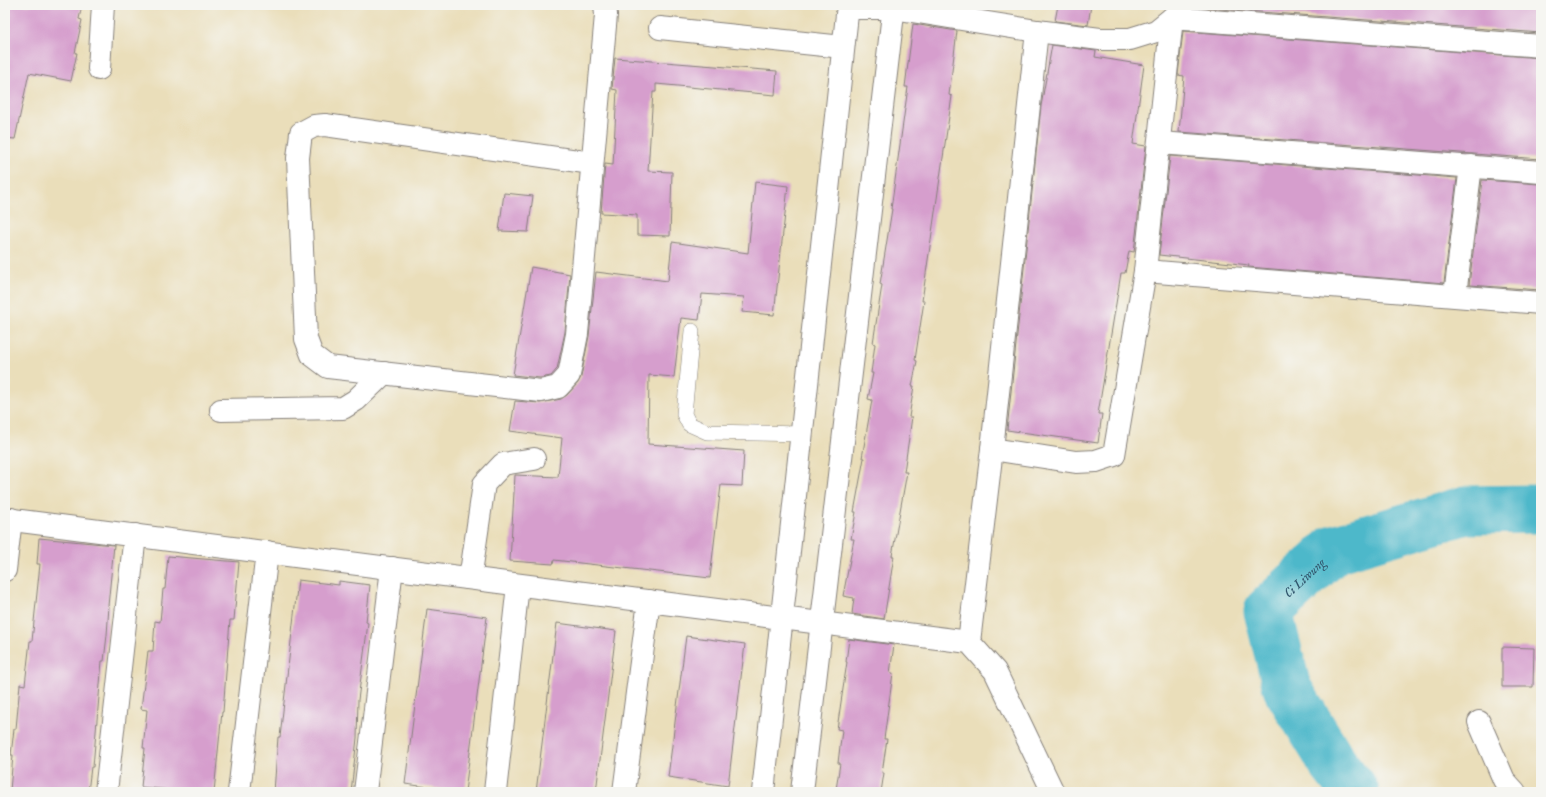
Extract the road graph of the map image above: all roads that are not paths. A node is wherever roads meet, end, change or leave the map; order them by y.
1 (103, 5) edge
2 (605, 5) edge
3 (848, 6) edge
4 (893, 7) edge
5 (1172, 18) junction
6 (660, 28) dead end
7 (1037, 31) junction
8 (1541, 46) edge
9 (843, 47) junction
10 (99, 69) dead end
11 (1160, 143) junction
12 (592, 162) junction
13 (1471, 166) junction
14 (1541, 172) edge
15 (1145, 271) junction
16 (1455, 295) junction
17 (1541, 303) edge
18 (692, 331) dead end
19 (384, 373) junction
20 (221, 410) dead end
21 (802, 434) junction
22 (992, 449) junction
23 (534, 459) dead end
24 (8, 519) edge
25 (135, 535) junction
26 (267, 552) junction
27 (392, 568) junction
28 (5, 570) edge
29 (468, 578) junction
30 (518, 585) junction
31 (649, 601) junction
32 (782, 618) junction
33 (821, 624) junction
34 (969, 642) junction
35 (1479, 722) dead end
36 (106, 792) edge
37 (239, 792) edge
38 (365, 792) edge
39 (496, 792) edge
40 (624, 792) edge
41 (763, 792) edge
42 (802, 792) edge
43 (1053, 792) edge
44 (1515, 792) edge

1 - 10 street
2 - 12 street
3 - 4 street
3 - 9 street
4 - 7 street
4 - 33 street
5 - 7 street
5 - 8 street
5 - 11 street
6 - 9 street
7 - 22 street
9 - 21 street
11 - 13 street
11 - 15 street
12 - 19 street
12 - 19 street
13 - 14 street
13 - 16 street
15 - 16 street
15 - 22 street
16 - 17 street
18 - 21 lane
19 - 20 street
21 - 32 street
22 - 34 street
23 - 29 street
24 - 25 street
24 - 28 street
25 - 26 street
25 - 36 street
26 - 27 street
26 - 37 street
27 - 29 street
27 - 38 street
29 - 30 street
30 - 31 street
30 - 39 street
31 - 32 street
31 - 40 street
32 - 33 street
32 - 41 street
33 - 34 street
33 - 42 street
34 - 43 street
35 - 44 street

